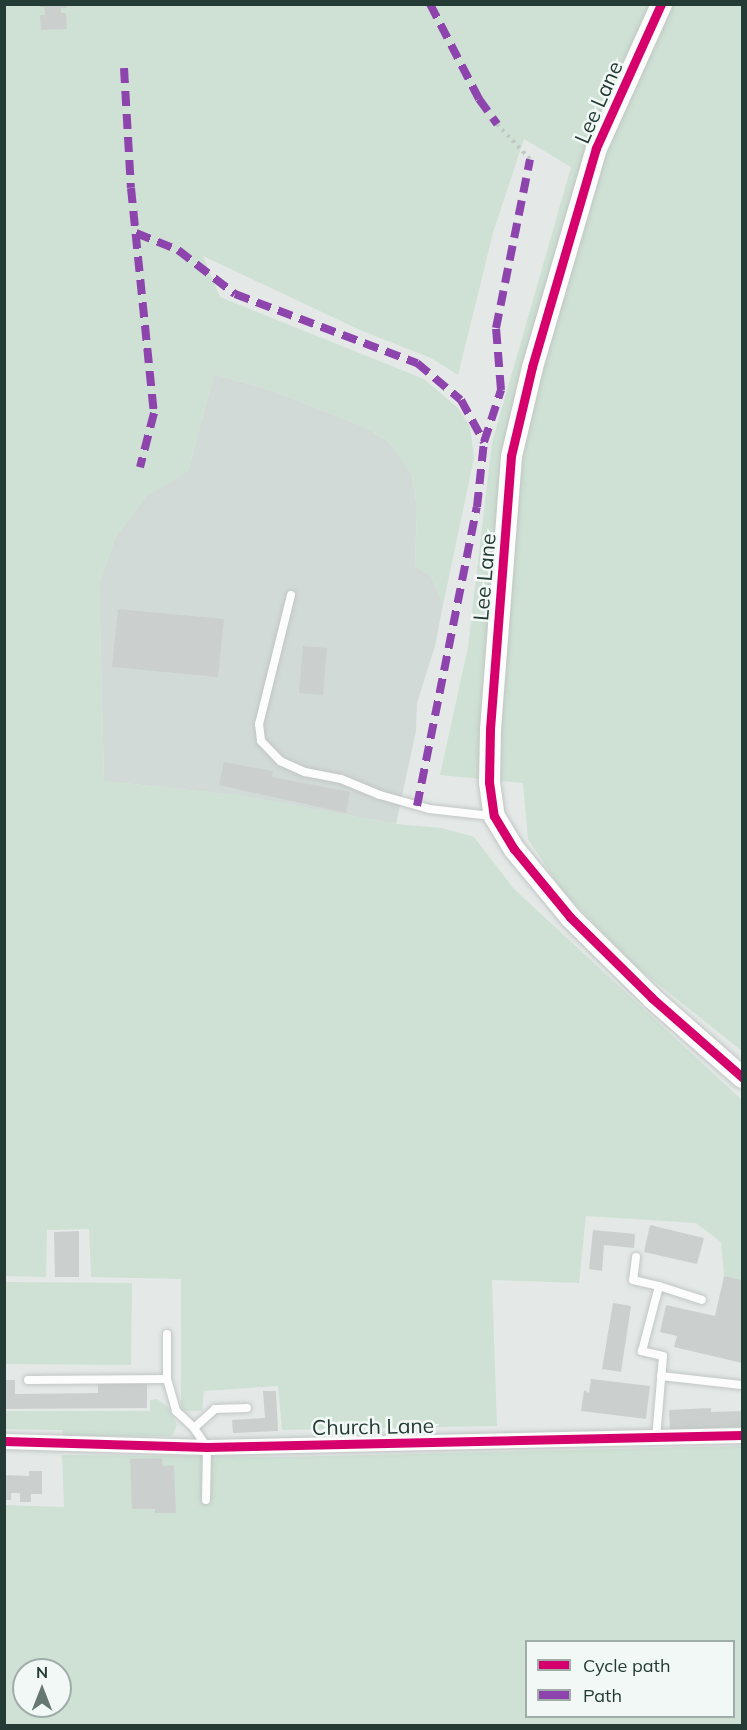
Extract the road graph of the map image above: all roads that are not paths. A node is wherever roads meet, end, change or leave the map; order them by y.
1 (661, 4) edge
2 (291, 595) dead end
3 (494, 816) junction
4 (742, 1077) edge
5 (636, 1257) dead end
6 (659, 1286) junction
7 (702, 1300) dead end
8 (167, 1335) dead end
9 (661, 1376) junction
10 (167, 1378) junction
11 (28, 1380) dead end
12 (741, 1385) edge
13 (247, 1407) dead end
14 (194, 1428) junction
15 (742, 1435) edge
16 (656, 1438) junction
17 (4, 1441) edge
18 (207, 1448) junction
19 (206, 1500) dead end

1 - 3 street, Lee Lane
2 - 3 lane
3 - 4 street, Lee Lane
5 - 6 lane
6 - 7 lane
6 - 9 lane
8 - 10 lane
9 - 12 lane
9 - 16 lane
10 - 11 lane
10 - 14 lane
13 - 14 lane
14 - 18 lane
15 - 16 street, Church Lane
16 - 18 street, Church Lane
17 - 18 street, Church Lane
18 - 19 lane

